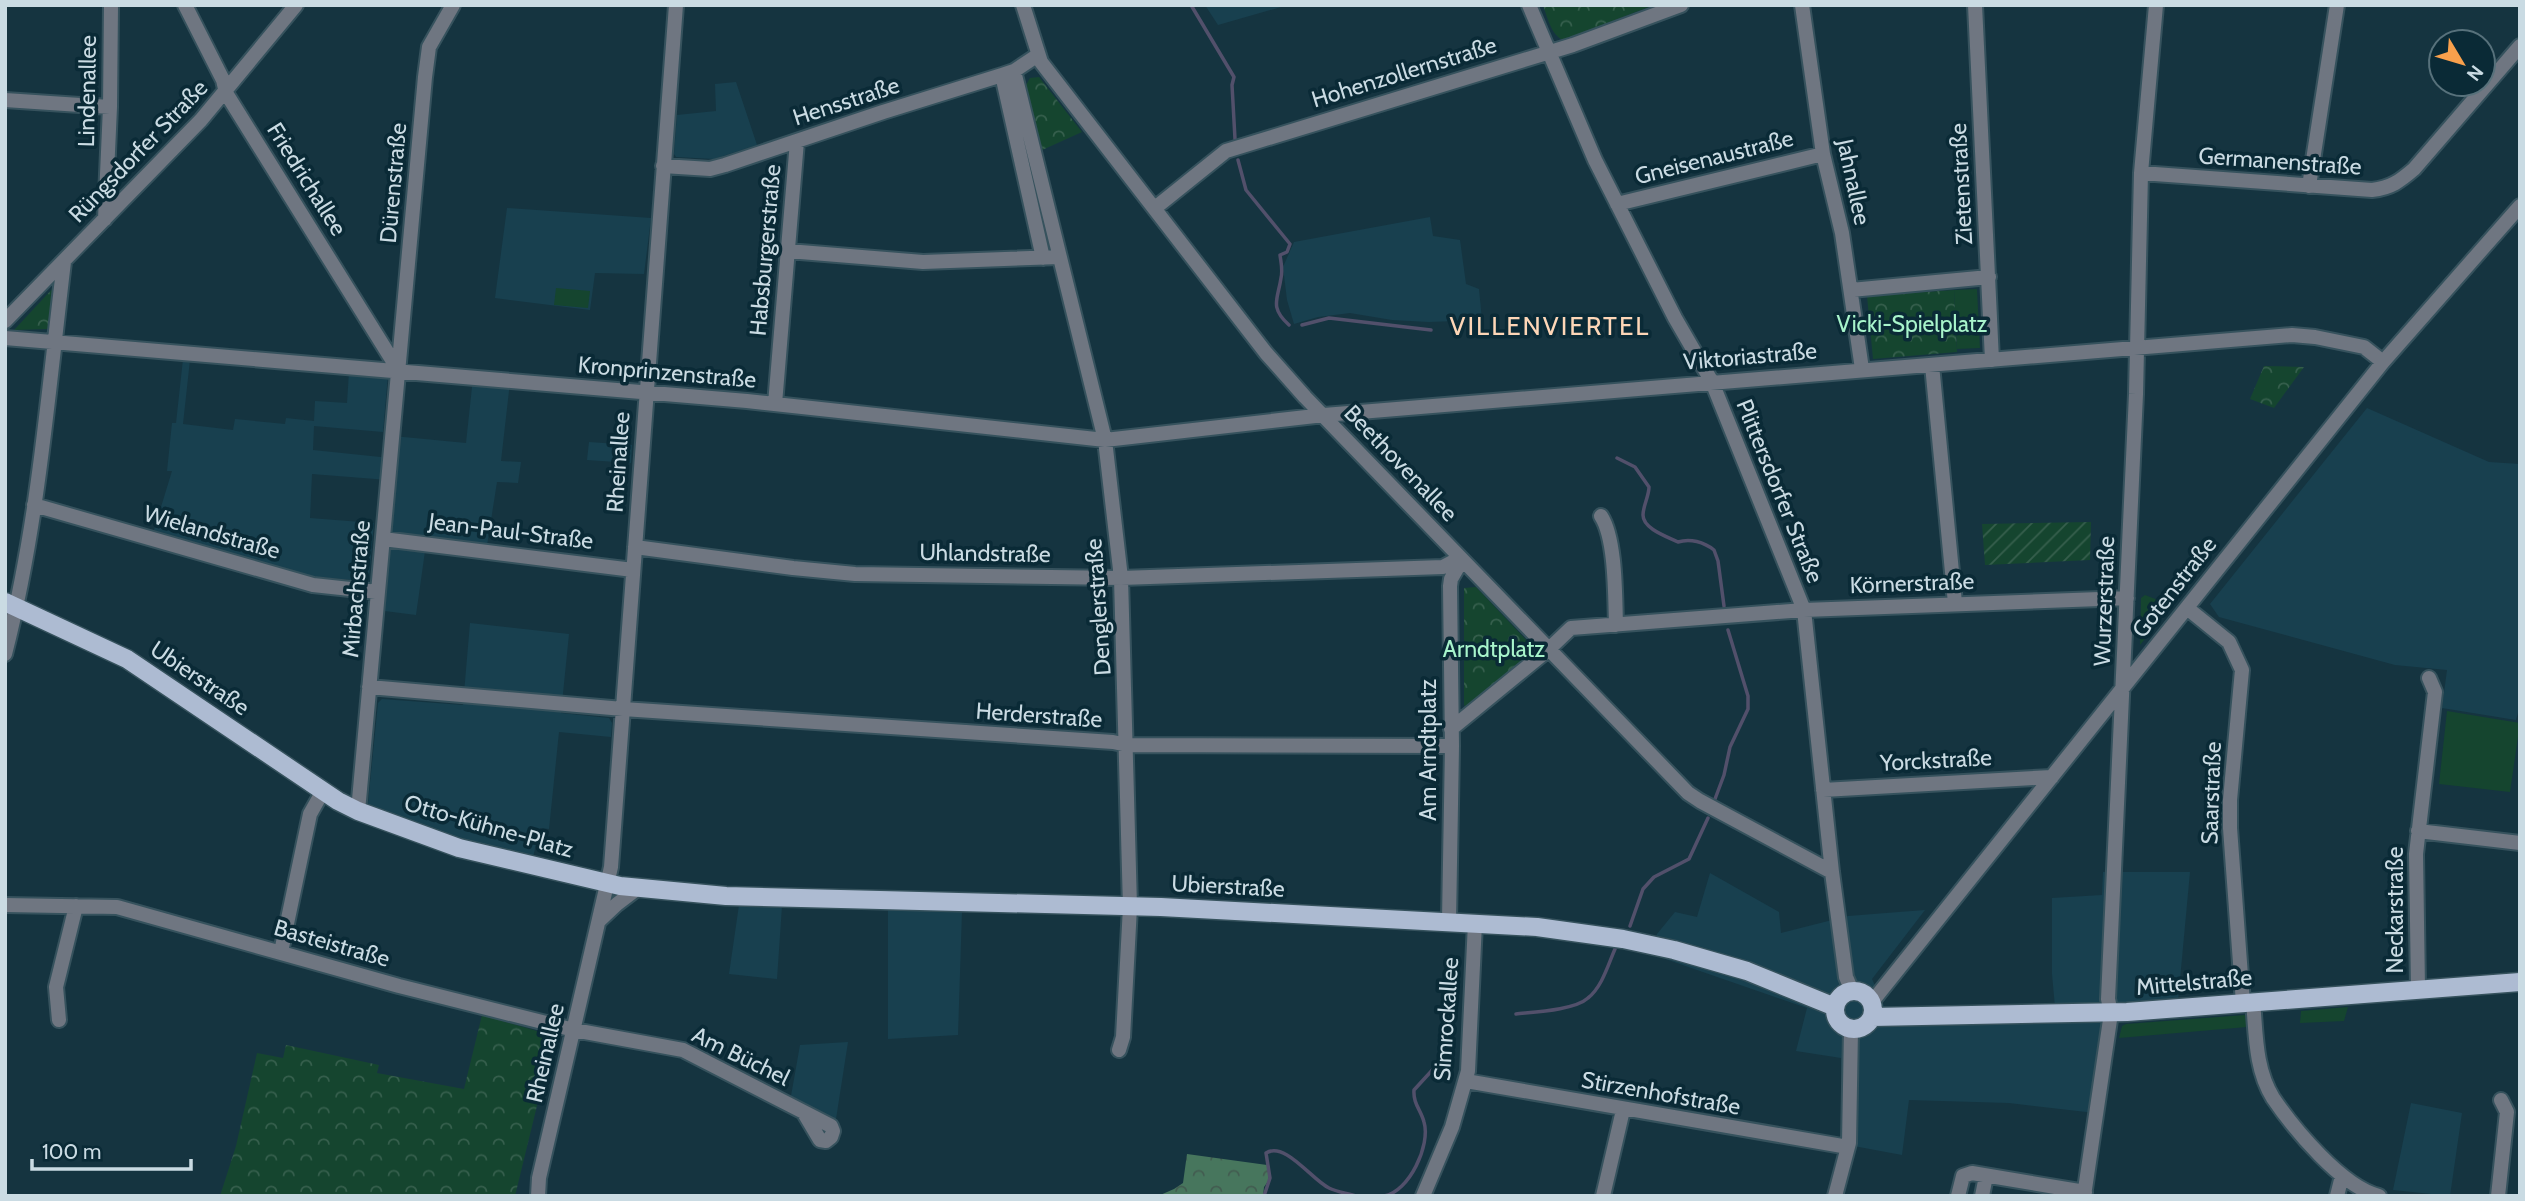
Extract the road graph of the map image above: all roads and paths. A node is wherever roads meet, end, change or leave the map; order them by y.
1 (111, 5) edge
2 (185, 5) edge
3 (296, 5) edge
4 (453, 5) edge
5 (676, 5) edge
6 (1023, 5) edge
7 (1529, 5) edge
8 (1802, 5) edge
9 (1975, 5) edge
10 (2156, 5) edge
11 (2337, 5) edge
12 (1678, 6) edge
13 (2520, 46) edge
14 (1548, 53) junction
15 (1038, 55) junction
16 (1008, 73) junction
17 (226, 93) junction
18 (5, 100) edge
19 (110, 107) junction
20 (797, 141) junction
21 (1823, 154) junction
22 (663, 166) junction
23 (1030, 170) junction
24 (2141, 173) junction
25 (2309, 186) junction
26 (1617, 204) junction
27 (2520, 206) edge
28 (1154, 208) junction
29 (105, 219) junction
30 (788, 251) junction
31 (1059, 257) junction
32 (1043, 258) junction
33 (64, 262) junction
34 (1989, 277) junction
35 (1851, 290) junction
36 (5, 321) edge
37 (5, 338) edge
38 (54, 340) junction
39 (2138, 348) junction
40 (1992, 360) junction
41 (2383, 362) junction
42 (1932, 365) junction
43 (1862, 369) junction
44 (398, 371) junction
45 (1712, 382) junction
46 (646, 393) junction
47 (775, 404) junction
48 (1324, 415) junction
49 (1105, 440) junction
50 (34, 505) junction
51 (1601, 516) dead end
52 (383, 539) junction
53 (635, 547) junction
54 (1461, 559) junction
55 (633, 570) junction
56 (1447, 573) junction
57 (1121, 579) junction
58 (378, 592) junction
59 (2127, 598) junction
60 (1955, 603) junction
61 (11, 605) edge
62 (2187, 608) junction
63 (1804, 610) junction
64 (1616, 625) junction
65 (1549, 649) junction
66 (5, 654) edge
67 (2429, 678) dead end
68 (369, 687) junction
69 (2123, 689) junction
70 (623, 709) junction
71 (1451, 729) junction
72 (1127, 745) junction
73 (1452, 747) junction
74 (2052, 777) junction
75 (1823, 790) junction
76 (323, 791) junction
77 (358, 811) junction
78 (2418, 831) junction
79 (2520, 843) edge
80 (1832, 872) junction
81 (607, 884) junction
82 (638, 888) junction
83 (5, 905) edge
84 (76, 906) junction
85 (1130, 907) junction
86 (599, 921) junction
87 (1449, 921) junction
88 (1475, 923) junction
89 (281, 952) junction
90 (2520, 982) edge
91 (2418, 989) junction
92 (1852, 991) junction
93 (2248, 1002) junction
94 (1835, 1007) junction
95 (1872, 1010) junction
96 (2111, 1013) junction
97 (59, 1020) dead end
98 (1851, 1029) junction
99 (574, 1030) junction
100 (1119, 1050) dead end
101 (1466, 1081) junction
102 (2501, 1100) dead end
103 (1623, 1110) junction
104 (804, 1112) dead end
105 (1848, 1147) junction
106 (1986, 1176) junction
107 (2342, 1178) junction
108 (2084, 1194) edge
109 (538, 1196) edge
110 (1423, 1196) edge
111 (1603, 1196) edge
112 (1835, 1196) edge
113 (1958, 1196) edge
114 (1982, 1196) edge
115 (2337, 1196) edge
116 (2379, 1196) edge
117 (2497, 1196) edge

1 - 19 street, Lindenallee
2 - 17 street, Friedrichallee
3 - 17 street, Rüngsdorfer Straße
4 - 44 street, Dürenstraße
5 - 22 street, Rheinallee
6 - 15 street, Beethovenallee
7 - 14 street, Plittersdorfer Straße
8 - 21 street, Jahnallee
9 - 34 street, Zietenstraße
10 - 24 street, Wurzerstraße
11 - 25 street
12 - 14 street, Hohenzollernstraße
13 - 25 street, Germanenstraße
14 - 26 street, Plittersdorfer Straße
14 - 28 street, Hohenzollernstraße
15 - 16 street, Hensstraße
15 - 28 street, Beethovenallee
16 - 20 street, Hensstraße
16 - 23 street, Denglerstraße
17 - 29 street, Rüngsdorfer Straße
17 - 44 street, Friedrichallee
18 - 19 street
19 - 29 street, Lindenallee
20 - 22 street, Hensstraße
20 - 30 street, Habsburgerstraße
21 - 26 street, Gneisenaustraße
21 - 35 street, Jahnallee
22 - 46 street, Rheinallee
23 - 31 street, Denglerstraße
23 - 32 street, Denglerstraße
24 - 25 street, Germanenstraße
24 - 39 street, Wurzerstraße
26 - 45 street, Plittersdorfer Straße
27 - 41 street, Gotenstraße
28 - 48 street, Beethovenallee
29 - 33 street, Rüngsdorfer Straße
30 - 32 street
30 - 47 street, Habsburgerstraße
31 - 32 street
31 - 49 street, Denglerstraße
33 - 36 street, Rüngsdorfer Straße
33 - 38 street
34 - 35 street
34 - 40 street, Zietenstraße
35 - 43 street, Jahnallee
37 - 38 street, Kronprinzenstraße
38 - 44 street, Kronprinzenstraße
38 - 50 street
39 - 40 street, Viktoriastraße
39 - 41 street, Viktoriastraße
39 - 59 street, Wurzerstraße
40 - 42 street, Viktoriastraße
41 - 62 street, Gotenstraße
42 - 43 street, Viktoriastraße
42 - 60 street
43 - 45 street, Viktoriastraße
44 - 46 street, Kronprinzenstraße
44 - 52 street, Mirbachstraße
45 - 48 street, Viktoriastraße
45 - 63 street, Plittersdorfer Straße
46 - 47 street, Kronprinzenstraße
46 - 53 street, Rheinallee
47 - 49 street, Kronprinzenstraße
48 - 49 street, Kronprinzenstraße
48 - 54 street, Beethovenallee
49 - 57 street, Denglerstraße
50 - 58 street, Wielandstraße
50 - 61 street
51 - 64 street
52 - 55 street, Jean-Paul-Straße
52 - 58 street, Mirbachstraße
53 - 55 street, Rheinallee
53 - 57 street, Uhlandstraße
54 - 56 street, Uhlandstraße
54 - 65 street, Beethovenallee
55 - 70 street, Rheinallee
56 - 57 street, Uhlandstraße
56 - 71 street, Am Arndtplatz
57 - 72 street, Denglerstraße
58 - 68 street, Mirbachstraße
59 - 60 street, Körnerstraße
59 - 69 street, Wurzerstraße
60 - 63 street, Körnerstraße
61 - 66 street
61 - 76 main road, Ubierstraße
62 - 69 street, Gotenstraße
62 - 93 street, Saarstraße
63 - 64 street, Körnerstraße
63 - 75 street, Plittersdorfer Straße
64 - 65 street, Körnerstraße
65 - 71 street
65 - 80 street, Beethovenallee
67 - 78 street, Neckarstraße
68 - 70 street
68 - 77 street, Mirbachstraße
69 - 74 street, Gotenstraße
69 - 96 street, Wurzerstraße
70 - 72 street, Herderstraße
70 - 81 street, Rheinallee
71 - 73 street, Am Arndtplatz
72 - 73 street, Herderstraße
72 - 85 street, Denglerstraße
73 - 87 street, Am Arndtplatz
74 - 75 street, Yorckstraße
74 - 95 street, Gotenstraße
75 - 80 street, Plittersdorfer Straße
76 - 77 main road, Ubierstraße
76 - 89 street
77 - 81 main road, Otto-Kühne-Platz
78 - 79 street, Neckarstraße
78 - 91 street, Neckarstraße
80 - 92 street, Plittersdorfer Straße
81 - 82 main road, Ubierstraße
81 - 86 street, Rheinallee
82 - 85 main road, Ubierstraße
82 - 86 street
83 - 84 street, Basteistraße
84 - 89 street, Basteistraße
84 - 97 street
85 - 87 main road, Ubierstraße
85 - 100 street, Denglerstraße
86 - 99 street, Rheinallee
87 - 88 main road, Ubierstraße
88 - 94 main road, Ubierstraße
88 - 101 street, Simrockallee
89 - 99 street, Basteistraße
90 - 91 main road, Mittelstraße
91 - 93 main road, Mittelstraße
92 - 94 main road
92 - 95 main road
93 - 96 main road, Mittelstraße
93 - 107 street, Saarstraße
94 - 98 main road
95 - 96 main road, Mittelstraße
95 - 98 main road
96 - 108 street, Wurzerstraße
98 - 105 street
99 - 104 street, Am Büchel
99 - 109 street, Rheinallee
101 - 103 street, Stirzenhofstraße
101 - 110 street, Simrockallee
102 - 117 street
103 - 105 street, Stirzenhofstraße
103 - 111 street
105 - 112 street
106 - 108 street
106 - 113 street
106 - 114 street
107 - 115 street
107 - 116 street, Saarstraße

